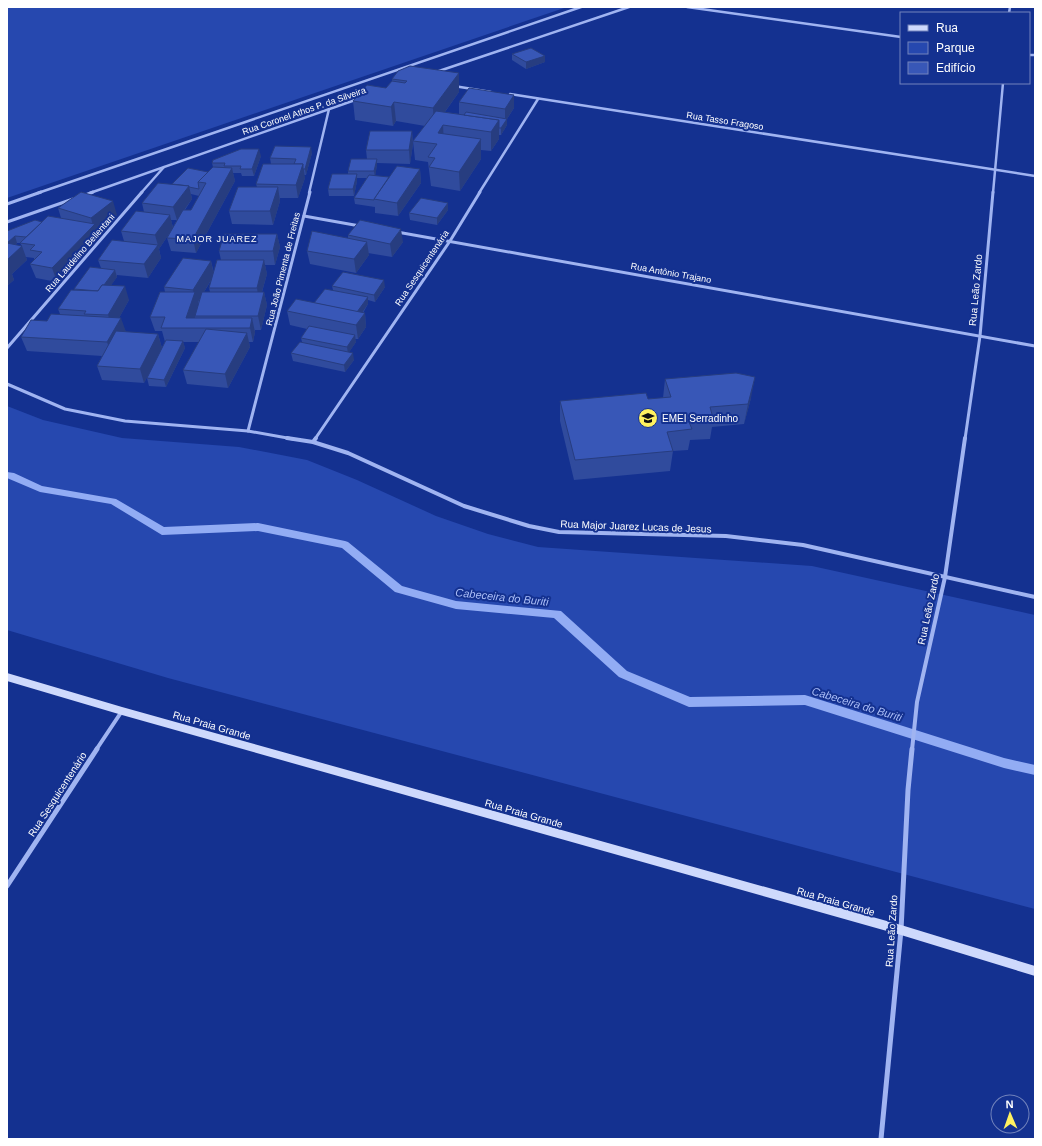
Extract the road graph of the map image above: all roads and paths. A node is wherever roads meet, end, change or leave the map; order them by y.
1 (581, 7) edge
2 (629, 7) edge
3 (687, 7) edge
4 (900, 37) edge
5 (436, 72) edge
6 (1003, 84) edge
7 (452, 86) edge
8 (499, 93) edge
9 (506, 94) edge
10 (364, 97) edge
11 (538, 98) junction
12 (328, 109) junction
13 (164, 167) junction
14 (994, 170) junction
15 (1035, 176) edge
16 (82, 196) edge
17 (74, 199) edge
18 (7, 204) edge
19 (304, 216) junction
20 (7, 222) edge
21 (365, 226) edge
22 (396, 232) edge
23 (450, 241) junction
24 (980, 336) junction
25 (1035, 346) edge
26 (7, 348) edge
27 (7, 384) edge
28 (248, 431) junction
29 (313, 442) junction
30 (945, 577) junction
31 (1035, 597) edge
32 (7, 677) edge
33 (122, 711) junction
34 (7, 886) edge
35 (901, 930) junction
36 (1035, 971) edge
37 (881, 1139) edge

1 - 18 street
2 - 5 street
3 - 4 street
6 - 14 street, Rua Leão Zardo
7 - 8 street
9 - 11 street, Rua Tasso Fragoso
10 - 12 street, Rua Coronel Athos P. da Silveira
11 - 14 street, Rua Tasso Fragoso
11 - 23 street, Rua Sesquicentenária
12 - 13 street, Rua Coronel Athos P. da Silveira
12 - 19 street, Rua João Pimenta de Freitas
13 - 16 street, Rua Coronel Athos P. da Silveira
13 - 26 street, Rua Laudelino Bellentani
14 - 15 street, Rua Tasso Fragoso
14 - 24 street, Rua Leão Zardo
17 - 20 street
19 - 21 street
19 - 28 street, Rua João Pimenta de Freitas
22 - 23 street, Rua Antônio Trajano
23 - 24 street, Rua Antônio Trajano
23 - 29 street, Rua Sesquicentenária
24 - 25 street, Rua Antônio Trajano
24 - 30 street, Rua Leão Zardo
27 - 28 street, Rua Major Juarez Lucas de Jesus
28 - 29 street, Rua Major Juarez Lucas de Jesus
29 - 30 street, Rua Major Juarez Lucas de Jesus
30 - 31 street, Rua Major Juarez Lucas de Jesus
30 - 35 street, Rua Leão Zardo
32 - 33 street, Rua Praia Grande
33 - 34 street, Rua Sesquicentenário
33 - 35 street, Rua Praia Grande
35 - 36 street, Rua Praia Grande
35 - 37 street, Rua Leão Zardo

